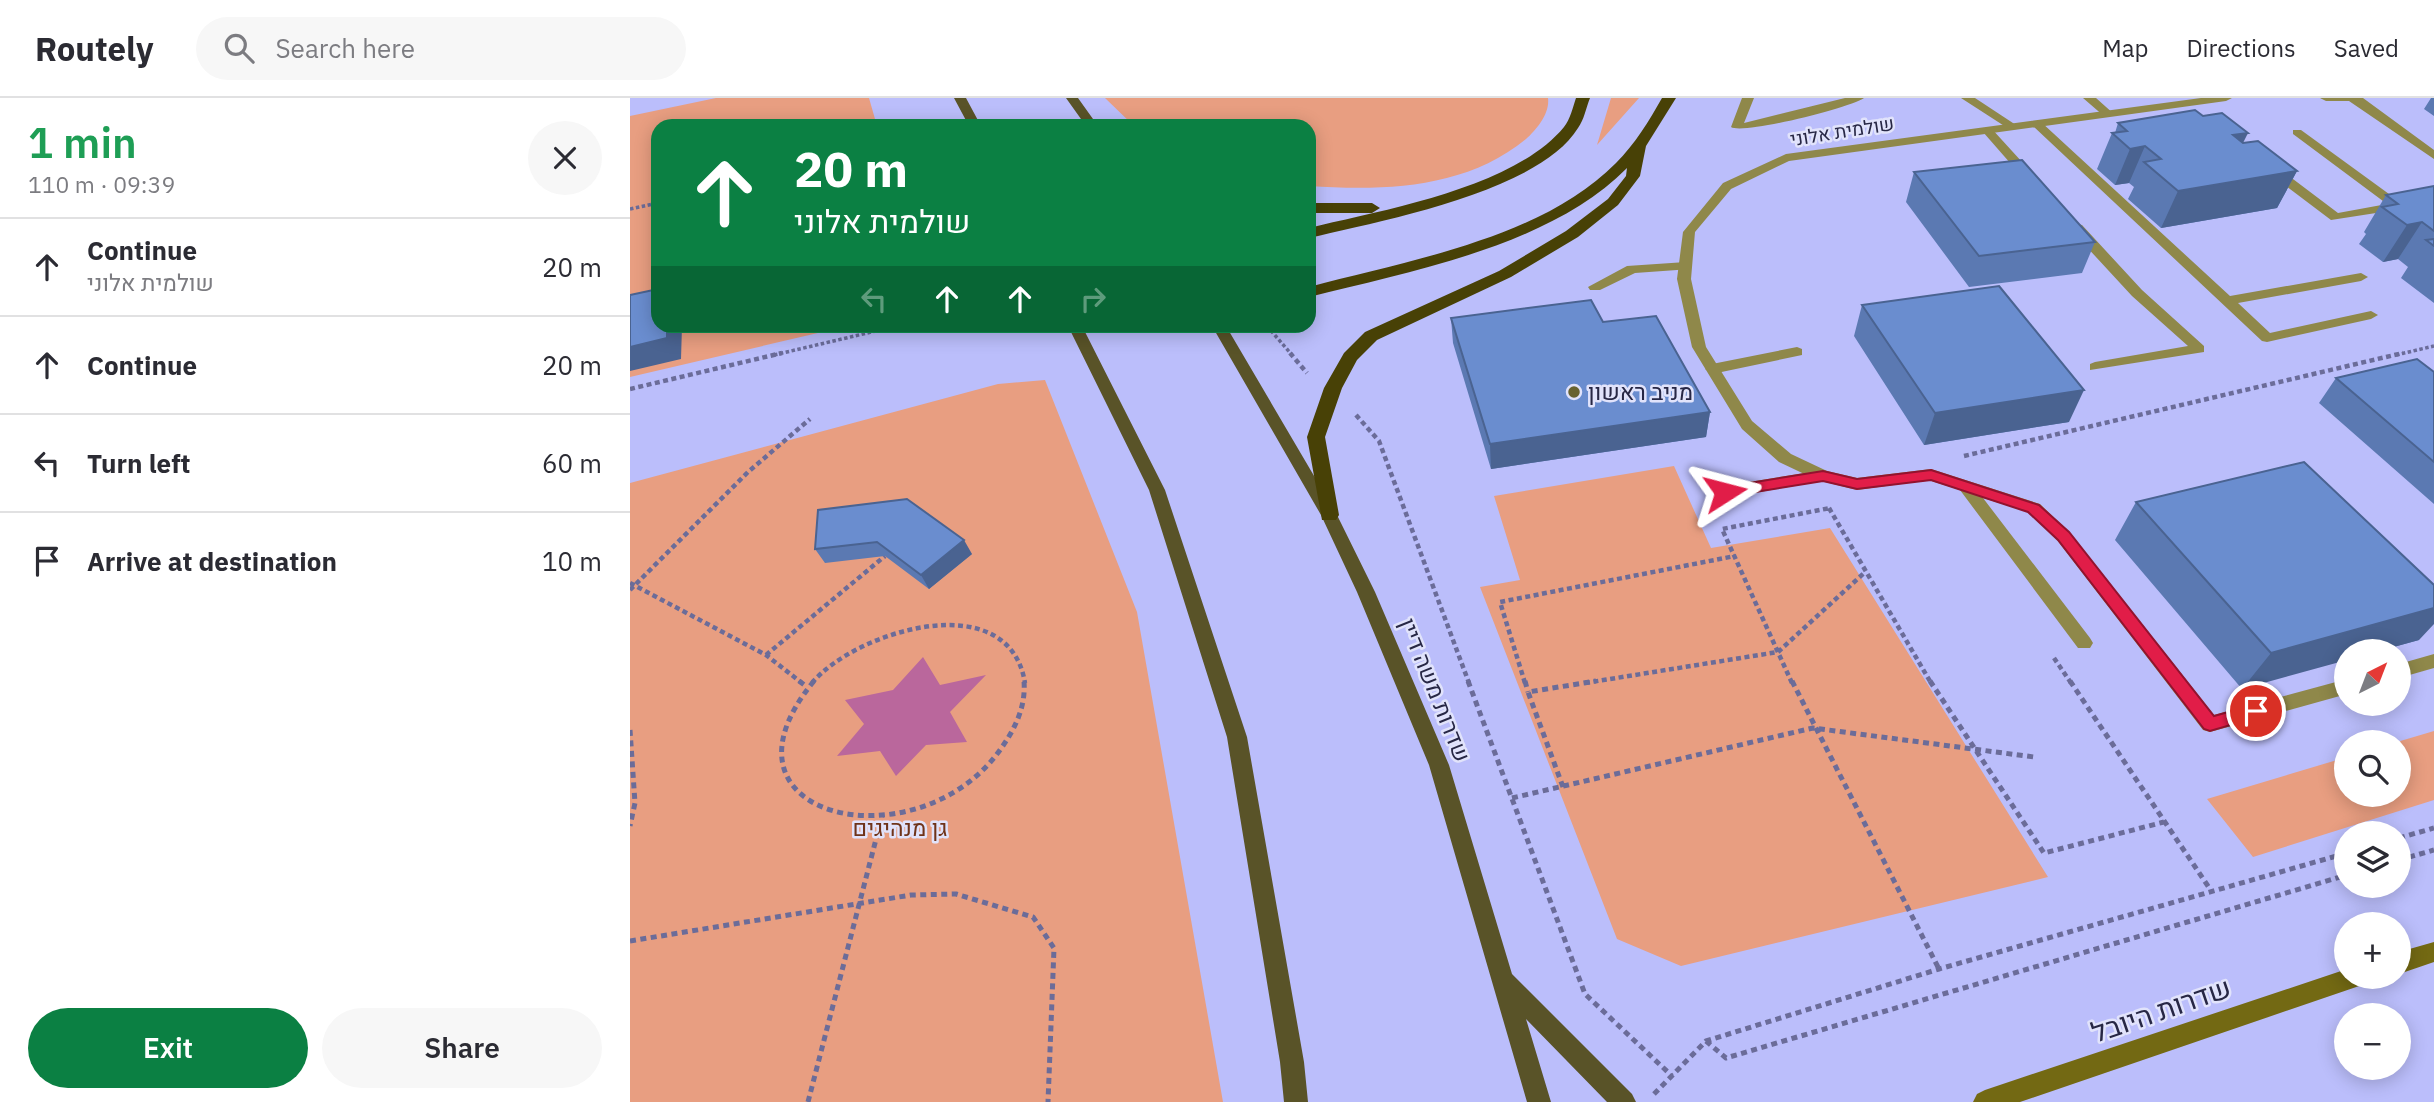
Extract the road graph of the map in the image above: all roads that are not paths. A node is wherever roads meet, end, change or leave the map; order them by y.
1 (960, 98) edge
2 (1583, 98) edge
3 (1669, 98) edge
4 (1748, 98) edge
5 (1858, 98) edge
6 (1968, 98) edge
7 (2090, 98) edge
8 (2226, 98) edge
9 (2326, 98) edge
10 (2355, 99) edge
11 (2209, 100) edge
12 (1075, 102) edge
13 (2109, 116) junction
14 (971, 119) edge
15 (1087, 119) edge
16 (2037, 124) junction
17 (2013, 127) junction
18 (1987, 130) junction
19 (2297, 132) dead end
20 (1639, 147) junction
21 (2434, 155) edge
22 (2260, 160) edge
23 (2043, 191) edge
24 (2434, 200) edge
25 (1416, 205) junction
26 (2398, 206) junction
27 (1316, 208) edge
28 (2071, 222) edge
29 (1316, 231) edge
30 (1686, 266) junction
31 (2361, 277) dead end
32 (1595, 287) dead end
33 (1316, 290) edge
34 (2228, 301) junction
35 (2371, 315) dead end
36 (1078, 333) edge
37 (1223, 333) edge
38 (1797, 352) dead end
39 (2095, 367) dead end
40 (1712, 369) junction
41 (1823, 476) junction
42 (1964, 484) junction
43 (1725, 492) dead end
44 (1329, 515) junction
45 (2084, 643) dead end
46 (2434, 661) edge
47 (2412, 667) edge
48 (2334, 690) edge
49 (2434, 951) edge
50 (2411, 959) edge
51 (1502, 978) junction
52 (2334, 984) edge
53 (1296, 1102) edge
54 (1539, 1102) edge
55 (1624, 1102) edge
56 (1985, 1102) edge

1 - 14 main road
2 - 25 highway
3 - 20 highway
4 - 5 street
6 - 17 street
7 - 13 street
8 - 11 street, שולמית אלוני
9 - 10 street
10 - 21 street
11 - 13 street, שולמית אלוני
12 - 15 main road
13 - 16 street, שולמית אלוני
16 - 17 street, שולמית אלוני
16 - 34 street
17 - 18 street, שולמית אלוני
18 - 23 street
18 - 30 street, שולמית אלוני
19 - 26 street
20 - 33 highway
20 - 44 highway
22 - 26 street
24 - 26 street
25 - 27 highway
25 - 29 highway
28 - 39 street
30 - 32 street
30 - 40 street, שולמית אלוני
31 - 34 street
34 - 35 street
36 - 53 main road
37 - 44 main road, שדרות משה דיין
38 - 40 street
40 - 41 street, שולמית אלוני
41 - 42 street, שולמית אלוני
41 - 43 street
42 - 45 street
42 - 48 street
44 - 51 main road, שדרות משה דיין
46 - 47 street
49 - 50 street
51 - 54 main road, שדרות משה דיין
51 - 55 main road
52 - 56 street, שדרות היובל

